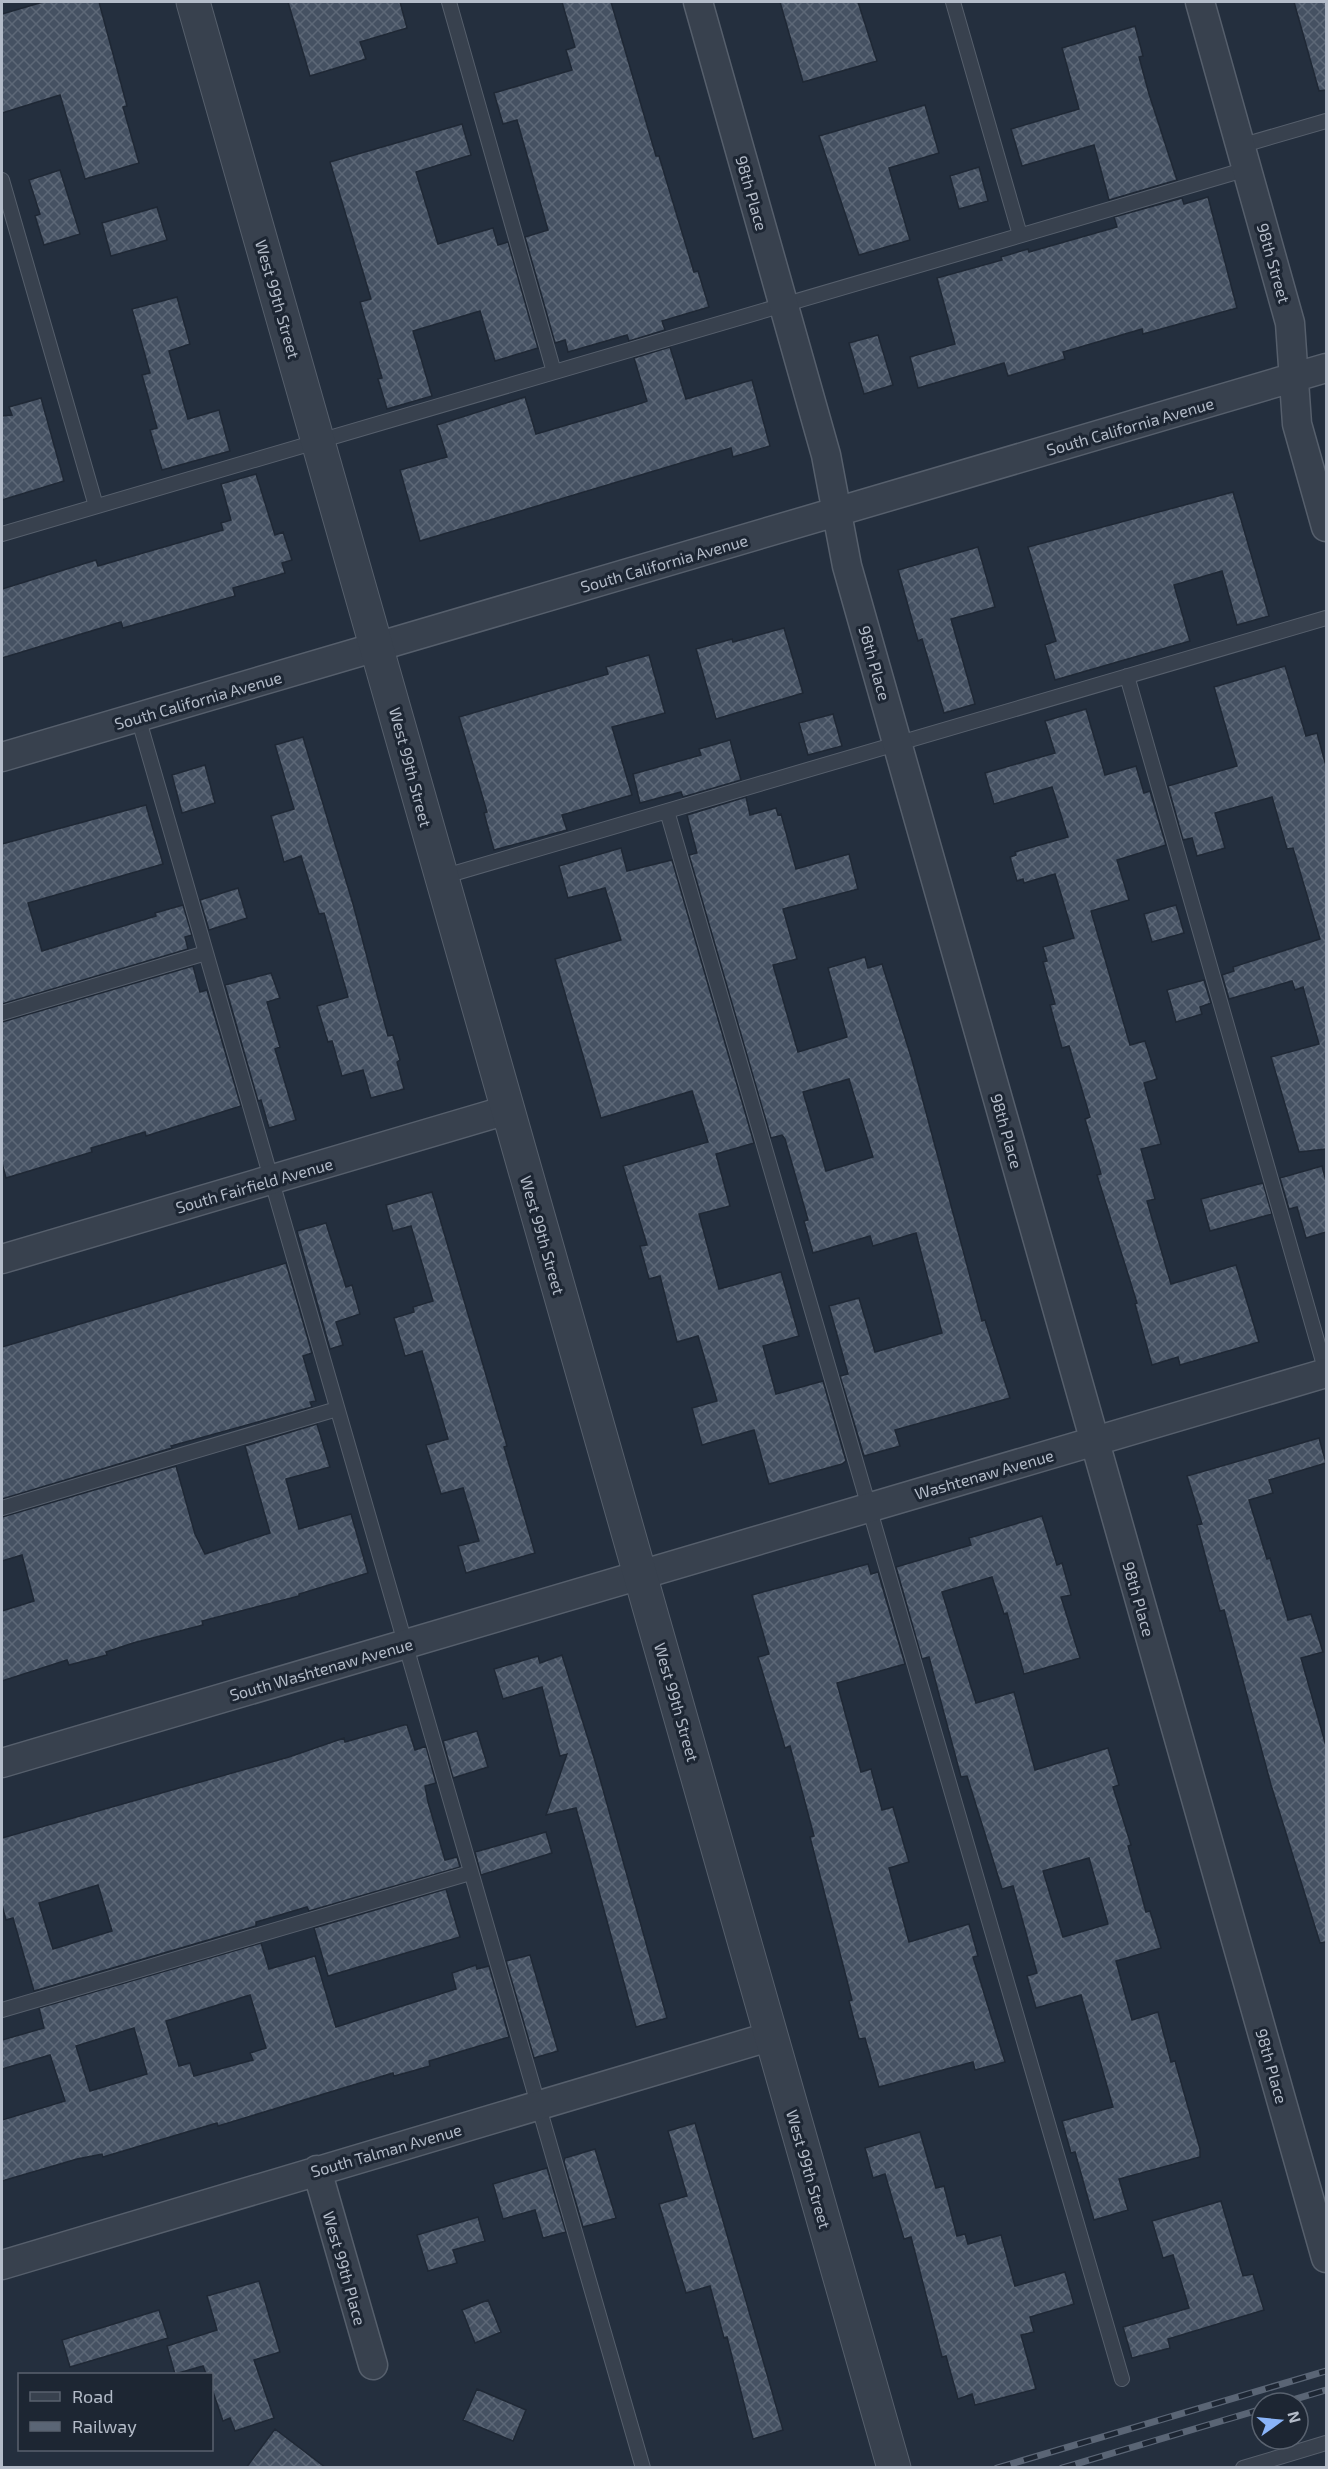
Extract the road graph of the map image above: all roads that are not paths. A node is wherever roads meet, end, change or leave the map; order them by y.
1 (193, 2) edge
2 (449, 2) edge
3 (698, 2) edge
4 (953, 2) edge
5 (1200, 2) edge
6 (1326, 121) edge
7 (1244, 157) junction
8 (2, 180) edge
9 (1020, 235) junction
10 (784, 305) junction
11 (1326, 369) edge
12 (554, 372) junction
13 (1295, 378) junction
14 (319, 441) junction
15 (96, 506) junction
16 (837, 512) junction
17 (1326, 527) edge
18 (2, 534) edge
19 (1326, 618) edge
20 (378, 646) junction
21 (1128, 676) junction
22 (138, 717) junction
23 (897, 742) junction
24 (2, 757) edge
25 (667, 811) junction
26 (442, 877) junction
27 (207, 953) junction
28 (2, 1013) edge
29 (507, 1110) junction
30 (271, 1180) junction
31 (2, 1259) edge
32 (1326, 1372) edge
33 (337, 1409) junction
34 (1094, 1441) junction
35 (2, 1508) edge
36 (868, 1508) junction
37 (641, 1574) junction
38 (405, 1644) junction
39 (2, 1763) edge
40 (470, 1873) junction
41 (2, 2010) edge
42 (772, 2036) junction
43 (537, 2105) junction
44 (317, 2170) junction
45 (1326, 2258) edge
46 (2, 2265) edge
47 (373, 2365) dead end
48 (1122, 2379) dead end
49 (1326, 2443) edge
50 (643, 2468) edge
51 (894, 2468) edge
52 (1243, 2468) edge

1 - 14 street, West 99th Street
2 - 12 lane
3 - 10 street, 98th Place
4 - 9 lane
5 - 7 street, 98th Street
6 - 7 lane
7 - 9 lane
7 - 13 street, 98th Street
8 - 15 lane
9 - 10 lane
10 - 12 lane
10 - 16 street, 98th Place
11 - 13 street, South California Avenue
12 - 14 lane
13 - 16 street, South California Avenue
13 - 17 street, 98th Street
14 - 15 lane
14 - 20 street, West 99th Street
15 - 18 lane
16 - 20 street, South California Avenue
16 - 23 street, 98th Place
19 - 21 lane
20 - 22 street, South California Avenue
20 - 26 street, West 99th Street
21 - 23 lane
21 - 32 lane
22 - 24 street, South California Avenue
22 - 27 lane
23 - 25 lane
23 - 34 street, 98th Place
25 - 26 lane
25 - 36 lane
26 - 29 street, West 99th Street
27 - 28 lane
27 - 30 lane
29 - 30 street, South Fairfield Avenue
29 - 37 street, West 99th Street
30 - 31 street, South Fairfield Avenue
30 - 33 lane
32 - 34 street, Washtenaw Avenue
33 - 35 lane
33 - 38 lane
34 - 36 street, Washtenaw Avenue
34 - 45 street, 98th Place
36 - 37 street, Washtenaw Avenue
36 - 48 lane
37 - 38 street, South Washtenaw Avenue
37 - 42 street, West 99th Street
38 - 39 street, South Washtenaw Avenue
38 - 40 lane
40 - 41 lane
40 - 43 lane
42 - 43 street, South Talman Avenue
42 - 51 street, West 99th Street
43 - 44 street, South Talman Avenue
43 - 50 lane
44 - 46 street, South Talman Avenue
44 - 47 street, West 99th Place
49 - 52 lane

